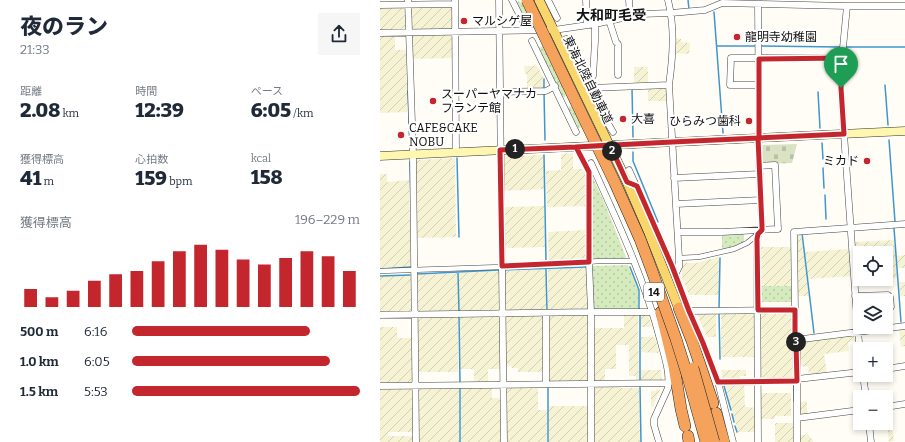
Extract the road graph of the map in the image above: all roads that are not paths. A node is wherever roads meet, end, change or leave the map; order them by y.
1 (499, 0) edge
2 (512, 0) edge
3 (522, 0) edge
4 (527, 0) edge
5 (535, 0) edge
6 (539, 0) edge
7 (548, 0) edge
8 (586, 0) edge
9 (629, 0) edge
10 (668, 0) edge
11 (408, 2) edge
12 (455, 2) edge
13 (739, 2) edge
14 (796, 2) edge
15 (869, 3) edge
16 (758, 4) junction
17 (380, 5) edge
18 (847, 6) junction
19 (905, 6) edge
20 (671, 13) junction
21 (630, 16) junction
22 (557, 18) dead end
23 (609, 20) junction
24 (523, 22) dead end
25 (595, 24) junction
26 (587, 25) junction
27 (537, 30) junction
28 (554, 30) junction
29 (499, 31) junction
30 (409, 32) junction
31 (455, 32) junction
32 (380, 33) edge
33 (566, 39) dead end
34 (532, 41) dead end
35 (842, 58) junction
36 (759, 59) junction
37 (618, 75) dead end
38 (669, 85) junction
39 (759, 85) junction
40 (554, 86) junction
41 (589, 89) junction
42 (500, 92) junction
43 (567, 103) junction
44 (905, 131) edge
45 (576, 132) dead end
46 (613, 132) dead end
47 (844, 134) junction
48 (758, 138) junction
49 (672, 142) junction
50 (610, 145) junction
51 (593, 146) junction
52 (576, 147) junction
53 (500, 150) junction
54 (456, 152) junction
55 (413, 154) junction
56 (380, 156) edge
57 (591, 163) dead end
58 (759, 166) junction
59 (630, 170) dead end
60 (592, 172) junction
61 (760, 174) junction
62 (674, 178) junction
63 (627, 182) junction
64 (637, 186) junction
65 (761, 200) junction
66 (676, 204) junction
67 (905, 224) edge
68 (850, 228) junction
69 (678, 232) junction
70 (760, 232) junction
71 (679, 258) junction
72 (631, 261) dead end
73 (589, 262) junction
74 (502, 266) junction
75 (414, 270) junction
76 (380, 271) edge
77 (675, 274) junction
78 (855, 294) edge
79 (684, 309) junction
80 (758, 310) junction
81 (795, 310) junction
82 (591, 312) junction
83 (657, 312) junction
84 (546, 313) junction
85 (415, 314) junction
86 (503, 314) junction
87 (380, 315) edge
88 (905, 326) edge
89 (893, 328) edge
90 (853, 333) edge
91 (795, 340) junction
92 (905, 366) edge
93 (893, 367) edge
94 (853, 373) edge
95 (797, 380) junction
96 (718, 382) junction
97 (758, 382) junction
98 (669, 383) junction
99 (546, 384) junction
100 (591, 384) junction
101 (504, 385) junction
102 (380, 386) edge
103 (416, 386) junction
104 (905, 404) edge
105 (893, 406) edge
106 (853, 411) edge
107 (797, 418) junction
108 (870, 430) edge
109 (688, 435) edge
110 (416, 442) edge
111 (504, 442) edge
112 (591, 442) edge
113 (658, 442) edge
114 (701, 442) edge
115 (706, 442) edge
116 (714, 442) edge
117 (718, 442) edge
118 (724, 442) edge
119 (733, 442) edge
120 (758, 442) edge
121 (798, 442) edge
122 (871, 442) edge

1 - 29 street
2 - 24 street
3 - 27 main road, 14
4 - 115 highway, bridge
5 - 116 highway, 東海北陸自動車道, bridge
6 - 28 main road, 14
7 - 22 street
8 - 26 street
9 - 21 street
10 - 20 street
11 - 12 street
11 - 17 street
11 - 30 street
12 - 31 street
13 - 16 street
13 - 20 street
14 - 16 street
14 - 18 street
15 - 18 street
15 - 19 street
16 - 36 street
18 - 35 street
20 - 21 street
20 - 38 street
21 - 23 street
23 - 25 street
23 - 37 street
25 - 26 street
25 - 41 street
26 - 28 street
27 - 28 street
27 - 29 street
27 - 43 main road, 14
28 - 41 main road, 14
29 - 31 street
29 - 42 street
30 - 31 street
30 - 32 street
30 - 55 street
31 - 54 street
33 - 41 street
34 - 40 street
35 - 36 street
35 - 47 street
36 - 39 street
36 - 39 street
38 - 41 street
38 - 49 street
39 - 48 street
40 - 42 street
40 - 43 street
41 - 46 street
41 - 50 main road, 14
42 - 53 street
43 - 45 street
43 - 51 main road, 14
44 - 47 main road
47 - 48 main road
47 - 68 street
48 - 49 main road
48 - 58 street
49 - 50 main road
49 - 62 street
50 - 51 main road
50 - 63 main road, 14
51 - 52 main road
51 - 83 main road, 14
52 - 53 main road
52 - 60 street
53 - 54 main road
53 - 74 street
54 - 55 main road
55 - 56 main road
55 - 75 street
57 - 60 street
58 - 61 street
58 - 70 street
59 - 64 street
60 - 73 street
60 - 83 street
61 - 62 street
61 - 65 street
62 - 66 street
63 - 64 street
63 - 79 main road, 14
64 - 77 street
65 - 66 street
65 - 70 street
66 - 69 street
67 - 68 street
68 - 78 street
68 - 81 street
69 - 70 street
69 - 71 street
70 - 71 street
70 - 80 street
71 - 77 street
72 - 73 street
73 - 74 street
73 - 82 street
74 - 75 street
74 - 86 street
75 - 76 street
75 - 85 street
77 - 79 street
79 - 80 street
79 - 96 street
79 - 117 main road, 14
79 - 118 highway
80 - 81 street
80 - 97 street
81 - 91 street
82 - 83 street
82 - 84 street
82 - 100 street
83 - 98 street
83 - 109 highway
83 - 114 main road, 14
84 - 86 street
84 - 99 street
85 - 86 street
85 - 87 street
85 - 103 street
86 - 101 street
88 - 89 street
90 - 91 street
91 - 95 street
92 - 93 street
94 - 95 street
95 - 97 street
95 - 107 street
96 - 97 street
96 - 119 street
97 - 120 street
98 - 100 street
98 - 113 street
99 - 100 street
99 - 101 street
100 - 112 street
101 - 103 street
101 - 111 street
102 - 103 street
103 - 110 street
104 - 105 street
106 - 107 street
107 - 121 street
108 - 122 street

